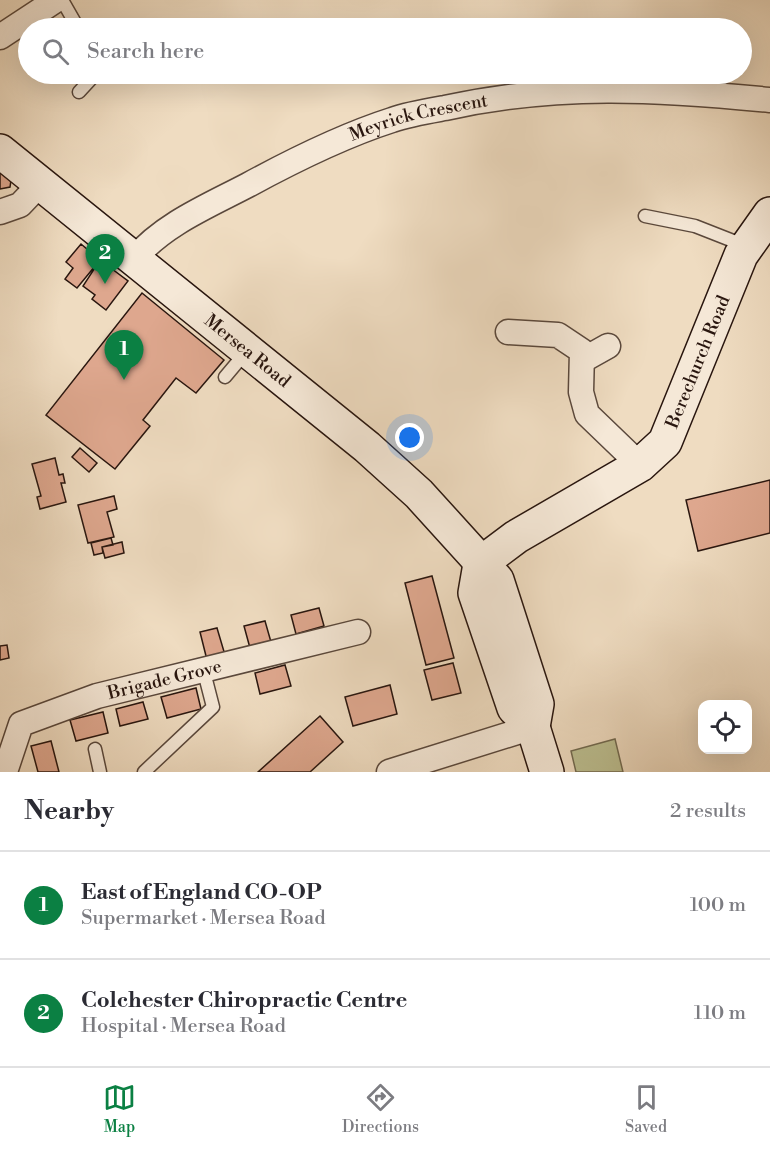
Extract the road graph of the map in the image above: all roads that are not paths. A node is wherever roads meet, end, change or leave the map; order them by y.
1 (56, 0) edge
2 (62, 0) edge
3 (29, 18) edge
4 (72, 18) edge
5 (18, 25) edge
6 (0, 37) edge
7 (87, 84) edge
8 (79, 92) dead end
9 (770, 100) edge
10 (0, 151) edge
11 (40, 184) junction
12 (0, 212) edge
13 (770, 214) edge
14 (645, 216) dead end
15 (747, 246) junction
16 (135, 258) junction
17 (508, 332) dead end
18 (608, 346) dead end
19 (246, 351) junction
20 (583, 360) junction
21 (225, 377) dead end
22 (640, 465) junction
23 (480, 564) junction
24 (358, 632) dead end
25 (204, 672) junction
26 (533, 727) junction
27 (95, 749) dead end
28 (5, 772) edge
29 (100, 772) edge
30 (144, 772) edge
31 (389, 772) edge
32 (547, 772) edge

1 - 3 street
2 - 4 lane
5 - 6 street
7 - 8 lane
9 - 16 street, Meyrick Crescent
10 - 11 main road, Mersea Road
11 - 12 street
11 - 16 main road, Mersea Road
13 - 15 main road, Berechurch Road
14 - 15 lane
15 - 22 main road, Berechurch Road
16 - 19 main road, Mersea Road
17 - 20 street
18 - 20 street
19 - 21 lane
19 - 23 main road, Mersea Road
20 - 22 street
22 - 23 main road, Berechurch Road
23 - 26 main road, Mersea Road
24 - 25 street, Brigade Grove
25 - 28 street, Brigade Grove
25 - 30 lane
26 - 31 street
26 - 32 main road, Mersea Road
27 - 29 lane

